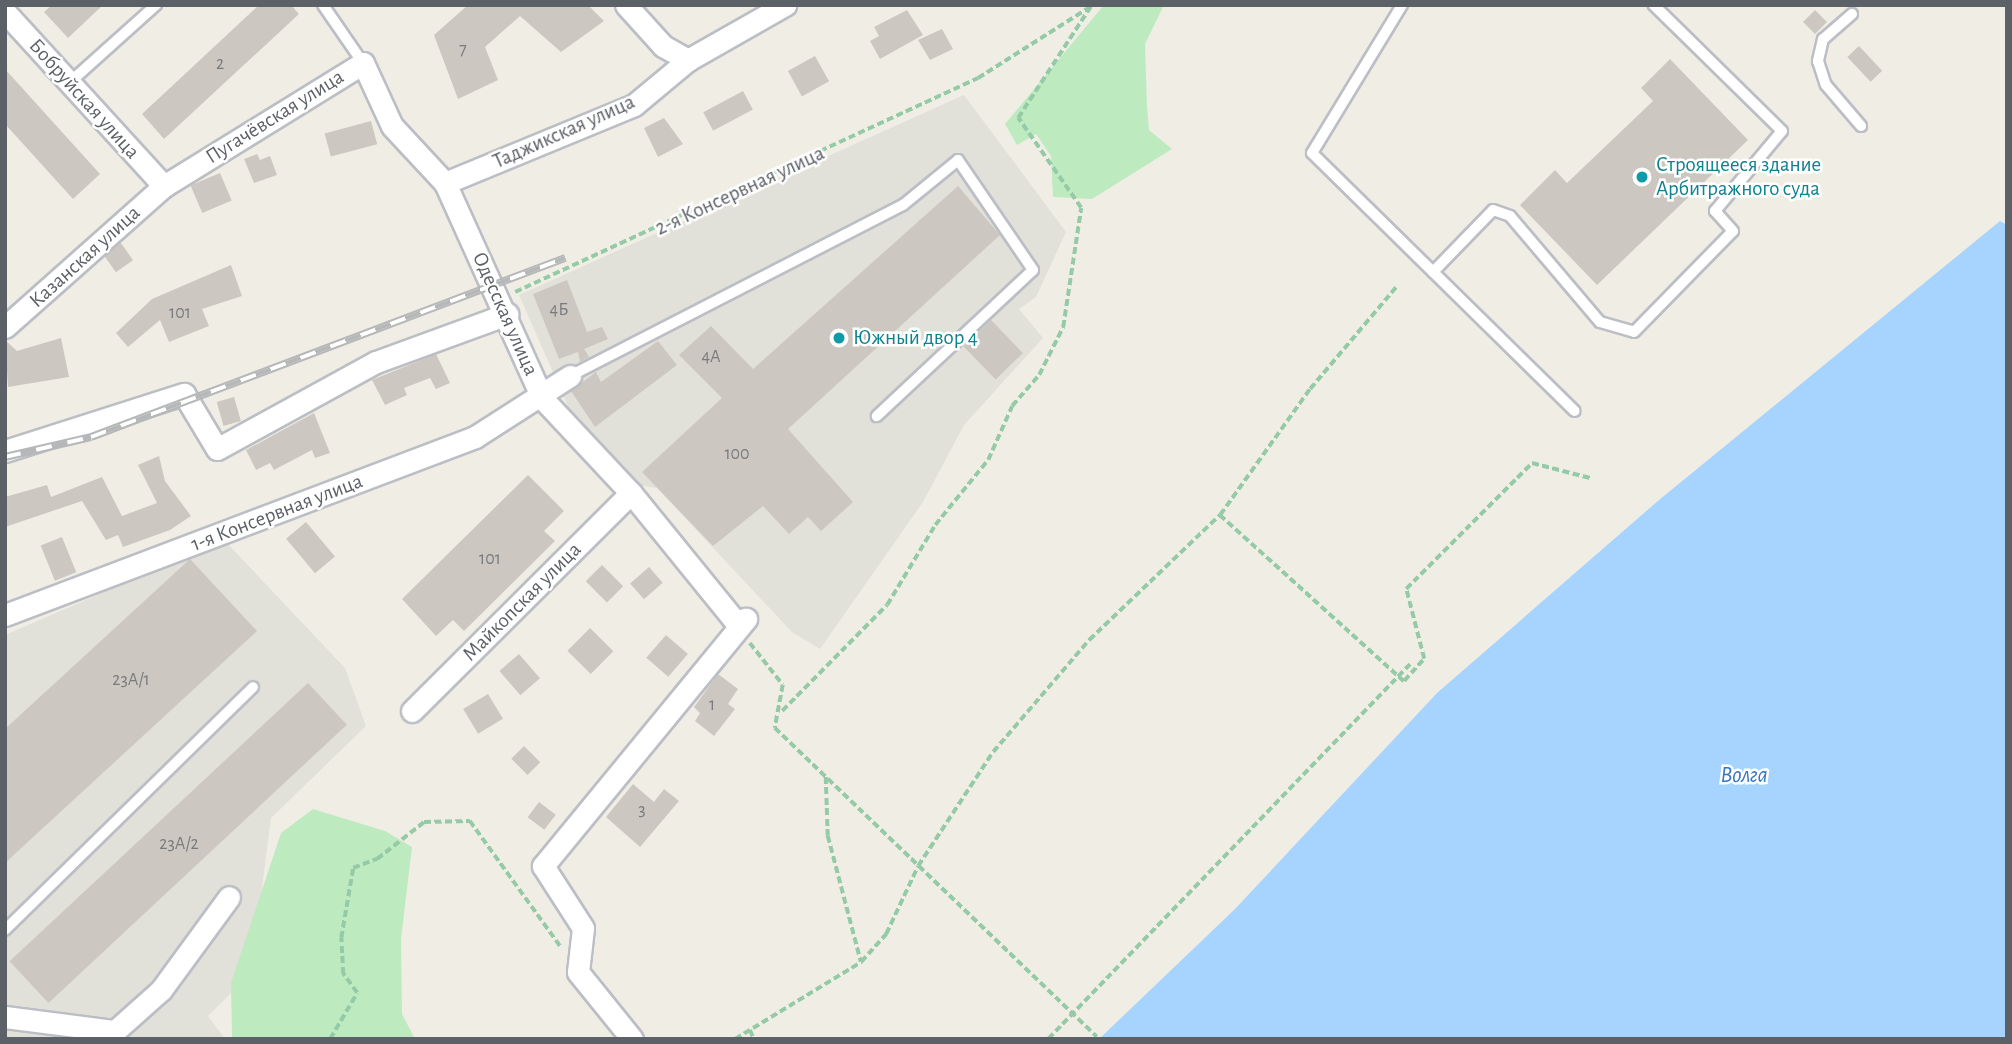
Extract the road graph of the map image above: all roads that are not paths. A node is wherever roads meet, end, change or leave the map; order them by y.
1 (156, 5) edge
2 (323, 5) edge
3 (626, 5) edge
4 (785, 5) edge
5 (1402, 5) edge
6 (1654, 5) edge
7 (5, 12) edge
8 (1852, 15) dead end
9 (688, 60) junction
10 (363, 63) junction
11 (69, 83) junction
12 (392, 126) joint
13 (1861, 126) dead end
14 (445, 183) junction
15 (164, 186) junction
16 (1433, 272) junction
17 (504, 307) junction
18 (5, 327) edge
19 (570, 376) joint
20 (542, 398) junction
21 (1575, 411) dead end
22 (877, 416) dead end
23 (5, 451) edge
24 (631, 493) junction
25 (5, 615) edge
26 (253, 687) dead end
27 (412, 710) dead end
28 (229, 897) dead end
29 (5, 930) edge
30 (5, 1017) edge
31 (632, 1039) edge

1 - 11 lane
2 - 10 lane
3 - 9 street
4 - 9 street, Таджикская улица
5 - 16 lane
6 - 16 lane
7 - 11 street, Бобруйская улица
8 - 13 lane
9 - 14 street, Таджикская улица
10 - 12 street, Пугачёвская улица
10 - 15 street, Пугачёвская улица
11 - 15 street, Бобруйская улица
12 - 14 street, Одесская улица
14 - 17 street, Одесская улица
15 - 18 street, Казанская улица
16 - 21 lane
17 - 20 street, Одесская улица
17 - 23 street
19 - 20 street, 1-я Консервная улица
19 - 22 lane
20 - 24 street, Одесская улица
20 - 25 street, 1-я Консервная улица
24 - 27 street, Майкопская улица
24 - 31 street, Одесская улица
26 - 29 lane
28 - 30 street

